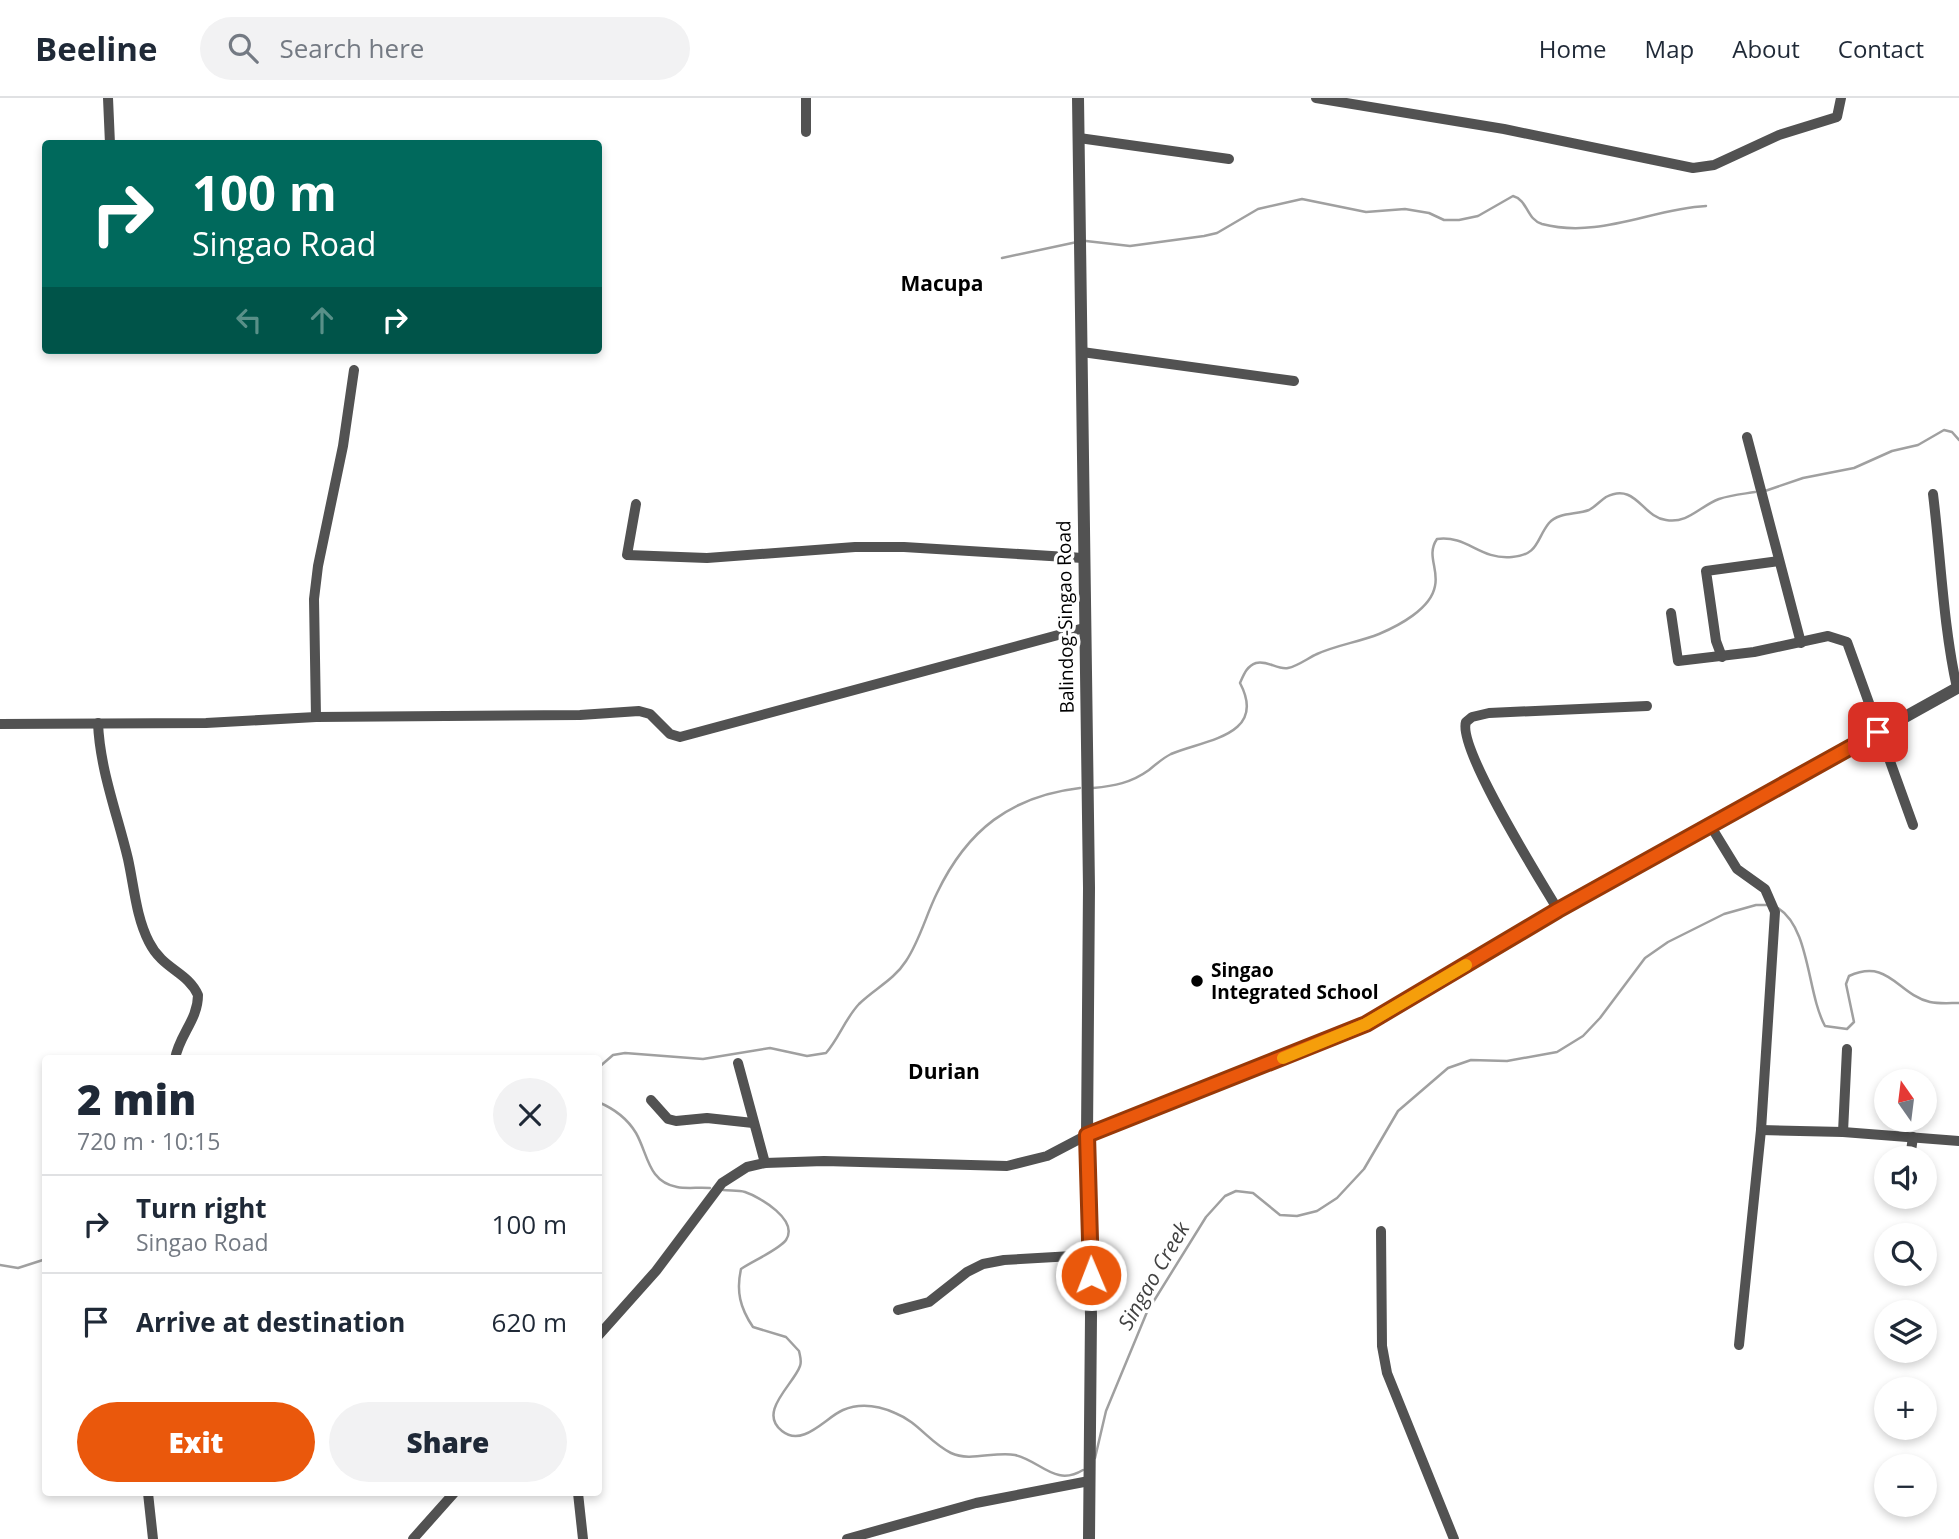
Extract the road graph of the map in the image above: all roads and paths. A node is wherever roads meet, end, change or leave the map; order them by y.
1 (108, 98) edge
2 (806, 98) edge
3 (1078, 98) edge
4 (1316, 98) edge
5 (1841, 98) edge
6 (806, 132) dead end
7 (1079, 138) junction
8 (110, 140) edge
9 (1229, 159) dead end
10 (1082, 352) junction
11 (354, 370) dead end
12 (1294, 381) dead end
13 (1747, 437) dead end
14 (1933, 494) dead end
15 (636, 504) dead end
16 (1083, 558) junction
17 (1779, 561) junction
18 (1671, 613) dead end
19 (1084, 628) junction
20 (1801, 643) junction
21 (1722, 657) junction
22 (1958, 688) edge
23 (1647, 706) dead end
24 (316, 717) junction
25 (98, 723) junction
26 (0, 724) edge
27 (1878, 732) junction
28 (1710, 825) junction
29 (1913, 825) dead end
30 (1558, 910) junction
31 (1847, 1048) dead end
32 (176, 1055) edge
33 (738, 1063) dead end
34 (651, 1100) dead end
35 (753, 1123) junction
36 (1761, 1130) junction
37 (1843, 1132) junction
38 (1087, 1135) junction
39 (1913, 1137) junction
40 (1959, 1141) edge
41 (1911, 1146) edge
42 (765, 1163) junction
43 (1381, 1231) dead end
44 (1090, 1255) junction
45 (898, 1310) dead end
46 (602, 1332) edge
47 (1739, 1345) dead end
48 (1089, 1481) junction
49 (148, 1496) edge
50 (451, 1496) edge
51 (578, 1496) edge
52 (153, 1539) edge
53 (413, 1539) edge
54 (583, 1539) edge
55 (847, 1539) edge
56 (1089, 1539) edge
57 (1454, 1539) edge

1 - 8 street
2 - 6 street
3 - 7 street, Balindog-Singao Road
4 - 5 street
7 - 9 street
7 - 10 street, Balindog-Singao Road
10 - 12 street
10 - 16 street, Balindog-Singao Road
11 - 24 street
13 - 17 street
14 - 22 street
15 - 16 street
16 - 19 street, Balindog-Singao Road
17 - 20 street
17 - 21 street
18 - 21 street
19 - 24 street
19 - 38 street, Balindog-Singao Road
20 - 21 street
20 - 27 street
22 - 27 street
23 - 30 street
24 - 25 street
25 - 26 street
25 - 32 street
27 - 28 street
27 - 29 street
28 - 30 street
28 - 36 street
30 - 38 street
31 - 37 street
33 - 35 street
34 - 35 street
35 - 42 street
36 - 37 street
36 - 47 street
37 - 39 street
38 - 42 street
38 - 44 street, Balindog-Singao Road
39 - 40 street
39 - 41 street
42 - 46 street
43 - 57 street
44 - 45 street
44 - 48 street, Balindog-Singao Road
48 - 55 street
48 - 56 street, Balindog-Singao Road
49 - 52 street
50 - 53 street
51 - 54 street

